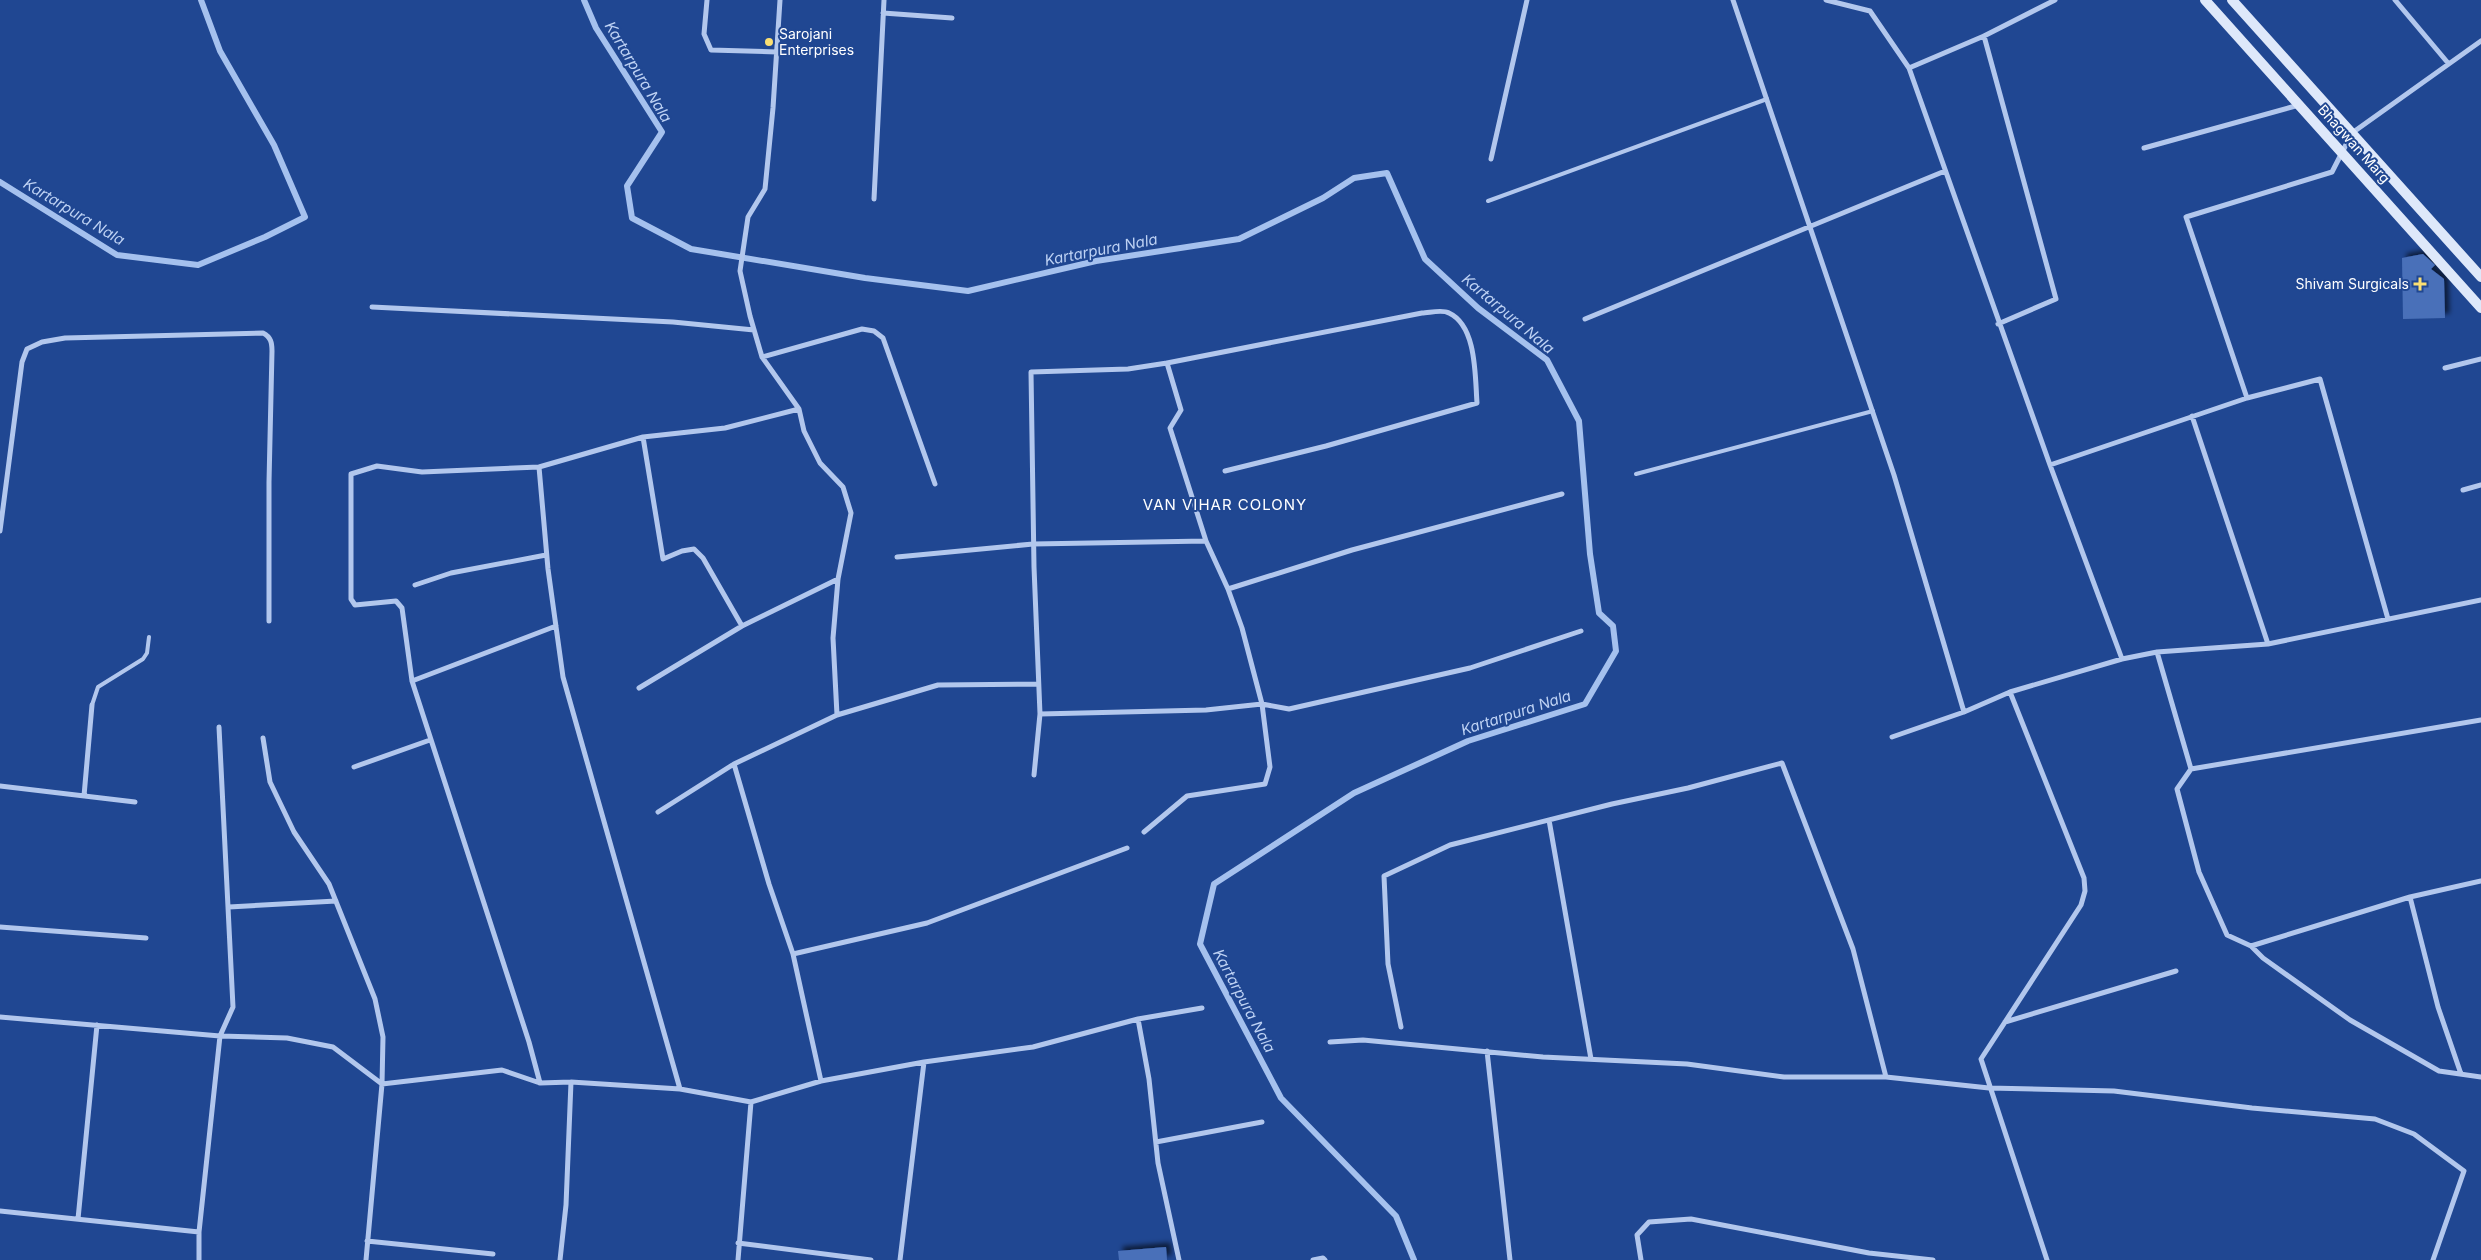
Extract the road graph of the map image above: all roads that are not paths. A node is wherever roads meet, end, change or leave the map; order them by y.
1 (707, 0) edge
2 (780, 0) edge
3 (884, 0) edge
4 (1527, 0) edge
5 (1733, 0) edge
6 (1826, 0) edge
7 (2055, 0) edge
8 (2205, 0) edge
9 (2232, 0) edge
10 (2395, 0) edge
11 (883, 13) junction
12 (952, 18) dead end
13 (1984, 36) junction
14 (2481, 41) edge
15 (777, 52) junction
16 (2448, 63) junction
17 (1909, 68) junction
18 (1767, 99) junction
19 (2300, 105) junction
20 (2352, 133) junction
21 (2144, 148) dead end
22 (2343, 153) junction
23 (1491, 159) dead end
24 (1945, 171) junction
25 (874, 199) dead end
26 (1488, 201) dead end
27 (1810, 226) junction
28 (2481, 277) edge
29 (372, 307) dead end
30 (2481, 308) edge
31 (1585, 318) dead end
32 (1998, 324) junction
33 (754, 330) junction
34 (762, 357) junction
35 (2481, 359) edge
36 (1167, 363) junction
37 (2445, 368) dead end
38 (2247, 398) junction
39 (799, 408) junction
40 (1873, 411) junction
41 (2192, 416) junction
42 (643, 437) junction
43 (2050, 465) junction
44 (540, 467) junction
45 (1225, 471) dead end
46 (1636, 474) dead end
47 (935, 484) dead end
48 (2481, 485) edge
49 (2463, 490) dead end
50 (1562, 494) dead end
51 (0, 531) edge
52 (1206, 541) junction
53 (1033, 544) junction
54 (546, 555) junction
55 (897, 557) dead end
56 (838, 579) junction
57 (415, 585) dead end
58 (1228, 589) junction
59 (2481, 600) edge
60 (2388, 619) junction
61 (269, 621) dead end
62 (556, 626) junction
63 (742, 626) junction
64 (1582, 631) dead end
65 (149, 637) dead end
66 (2268, 644) junction
67 (2157, 652) junction
68 (2122, 659) junction
69 (412, 681) junction
70 (1037, 684) junction
71 (639, 688) dead end
72 (2010, 692) junction
73 (1262, 704) junction
74 (92, 705) joint
75 (1964, 712) junction
76 (1040, 714) junction
77 (837, 715) junction
78 (2481, 720) edge
79 (219, 727) dead end
80 (1892, 737) dead end
81 (263, 738) dead end
82 (430, 740) junction
83 (734, 764) junction
84 (354, 767) dead end
85 (2191, 769) junction
86 (1034, 775) dead end
87 (0, 786) edge
88 (84, 796) junction
89 (135, 802) dead end
90 (658, 812) dead end
91 (1549, 820) junction
92 (1144, 832) dead end
93 (1127, 848) dead end
94 (2481, 881) edge
95 (2410, 897) junction
96 (336, 901) junction
97 (230, 907) junction
98 (0, 927) edge
99 (146, 938) dead end
100 (2250, 946) junction
101 (793, 954) junction
102 (2176, 971) dead end
103 (1202, 1008) dead end
104 (0, 1017) edge
105 (1138, 1019) junction
106 (2005, 1022) junction
107 (97, 1025) junction
108 (1401, 1026) dead end
109 (220, 1036) junction
110 (1330, 1042) dead end
111 (1487, 1050) junction
112 (1591, 1059) junction
113 (924, 1062) junction
114 (2461, 1074) junction
115 (1886, 1077) junction
116 (2481, 1077) edge
117 (821, 1081) junction
118 (570, 1082) junction
119 (540, 1083) junction
120 (382, 1084) junction
121 (1989, 1088) junction
122 (680, 1089) junction
123 (751, 1102) junction
124 (1262, 1122) dead end
125 (1156, 1142) junction
126 (0, 1211) edge
127 (78, 1219) junction
128 (199, 1232) junction
129 (367, 1241) junction
130 (738, 1243) junction
131 (493, 1254) dead end
132 (199, 1260) edge
133 (366, 1260) edge
134 (560, 1260) edge
135 (738, 1260) edge
136 (870, 1260) edge
137 (900, 1260) edge
138 (1179, 1260) edge
139 (1313, 1260) edge
140 (1325, 1260) edge
141 (1510, 1260) edge
142 (1641, 1260) edge
143 (1933, 1260) edge
144 (2047, 1260) edge
145 (2433, 1260) edge

1 - 15 street
2 - 15 street
3 - 11 street
4 - 23 street
5 - 18 street
6 - 17 street
7 - 13 street
8 - 19 street, Bhagwan Marg
9 - 20 street, Bhagwan Marg
10 - 16 street
11 - 12 street
11 - 25 street
13 - 17 street
13 - 32 street
14 - 16 street
15 - 33 street
16 - 20 street
17 - 24 street
18 - 26 lane
18 - 27 street
19 - 21 street
19 - 22 street, Bhagwan Marg
20 - 22 street
20 - 28 street, Bhagwan Marg
22 - 30 street, Bhagwan Marg
22 - 38 street
24 - 27 street
24 - 32 street
27 - 31 street
27 - 40 street
29 - 33 street
32 - 43 street
33 - 34 street
34 - 39 street
34 - 47 street
35 - 37 street
36 - 45 street
36 - 52 street
36 - 53 street
38 - 41 street
38 - 60 street
39 - 42 street
39 - 56 street
40 - 46 lane
40 - 75 street
41 - 43 street
41 - 66 street
42 - 44 street
42 - 63 street
43 - 68 street
44 - 54 street
44 - 69 street
48 - 49 street
50 - 58 street
51 - 61 street
52 - 53 street
52 - 58 street
53 - 55 street
53 - 70 street
54 - 57 street
54 - 62 street
56 - 63 street
56 - 77 street
58 - 73 street
59 - 60 street
60 - 66 street
62 - 69 street
62 - 122 street
63 - 71 street
64 - 73 street
65 - 74 lane
66 - 67 street
67 - 68 street
67 - 85 street
68 - 72 street
69 - 82 street
70 - 76 street
70 - 77 street
72 - 75 street
72 - 106 street
73 - 76 street
73 - 92 street
74 - 88 street
75 - 80 street
76 - 86 street
77 - 83 street
78 - 85 street
79 - 97 street
81 - 96 street
82 - 84 street
82 - 119 street
83 - 90 street
83 - 101 street
85 - 100 street
87 - 88 street
88 - 89 street
91 - 108 street
91 - 112 street
91 - 115 street
93 - 101 street
94 - 95 street
95 - 100 street
95 - 114 street
96 - 97 street
96 - 120 street
97 - 109 street
98 - 99 street
100 - 114 street
101 - 117 street
102 - 106 street
103 - 105 street
104 - 107 street
105 - 113 street
105 - 125 street
106 - 121 street
107 - 109 street
107 - 127 street
109 - 120 street
109 - 128 street
110 - 111 street
111 - 112 street
111 - 141 street
112 - 115 street
113 - 117 street
113 - 137 street
114 - 116 street
115 - 121 street
117 - 123 street
118 - 119 street
118 - 122 street
118 - 134 street
119 - 120 street
120 - 129 street
121 - 144 street
121 - 145 street
122 - 123 street
123 - 130 street
124 - 125 street
125 - 138 street
126 - 127 street
127 - 128 street
128 - 132 street
129 - 131 street
129 - 133 street
130 - 135 street
130 - 136 street
139 - 140 street
142 - 143 street

